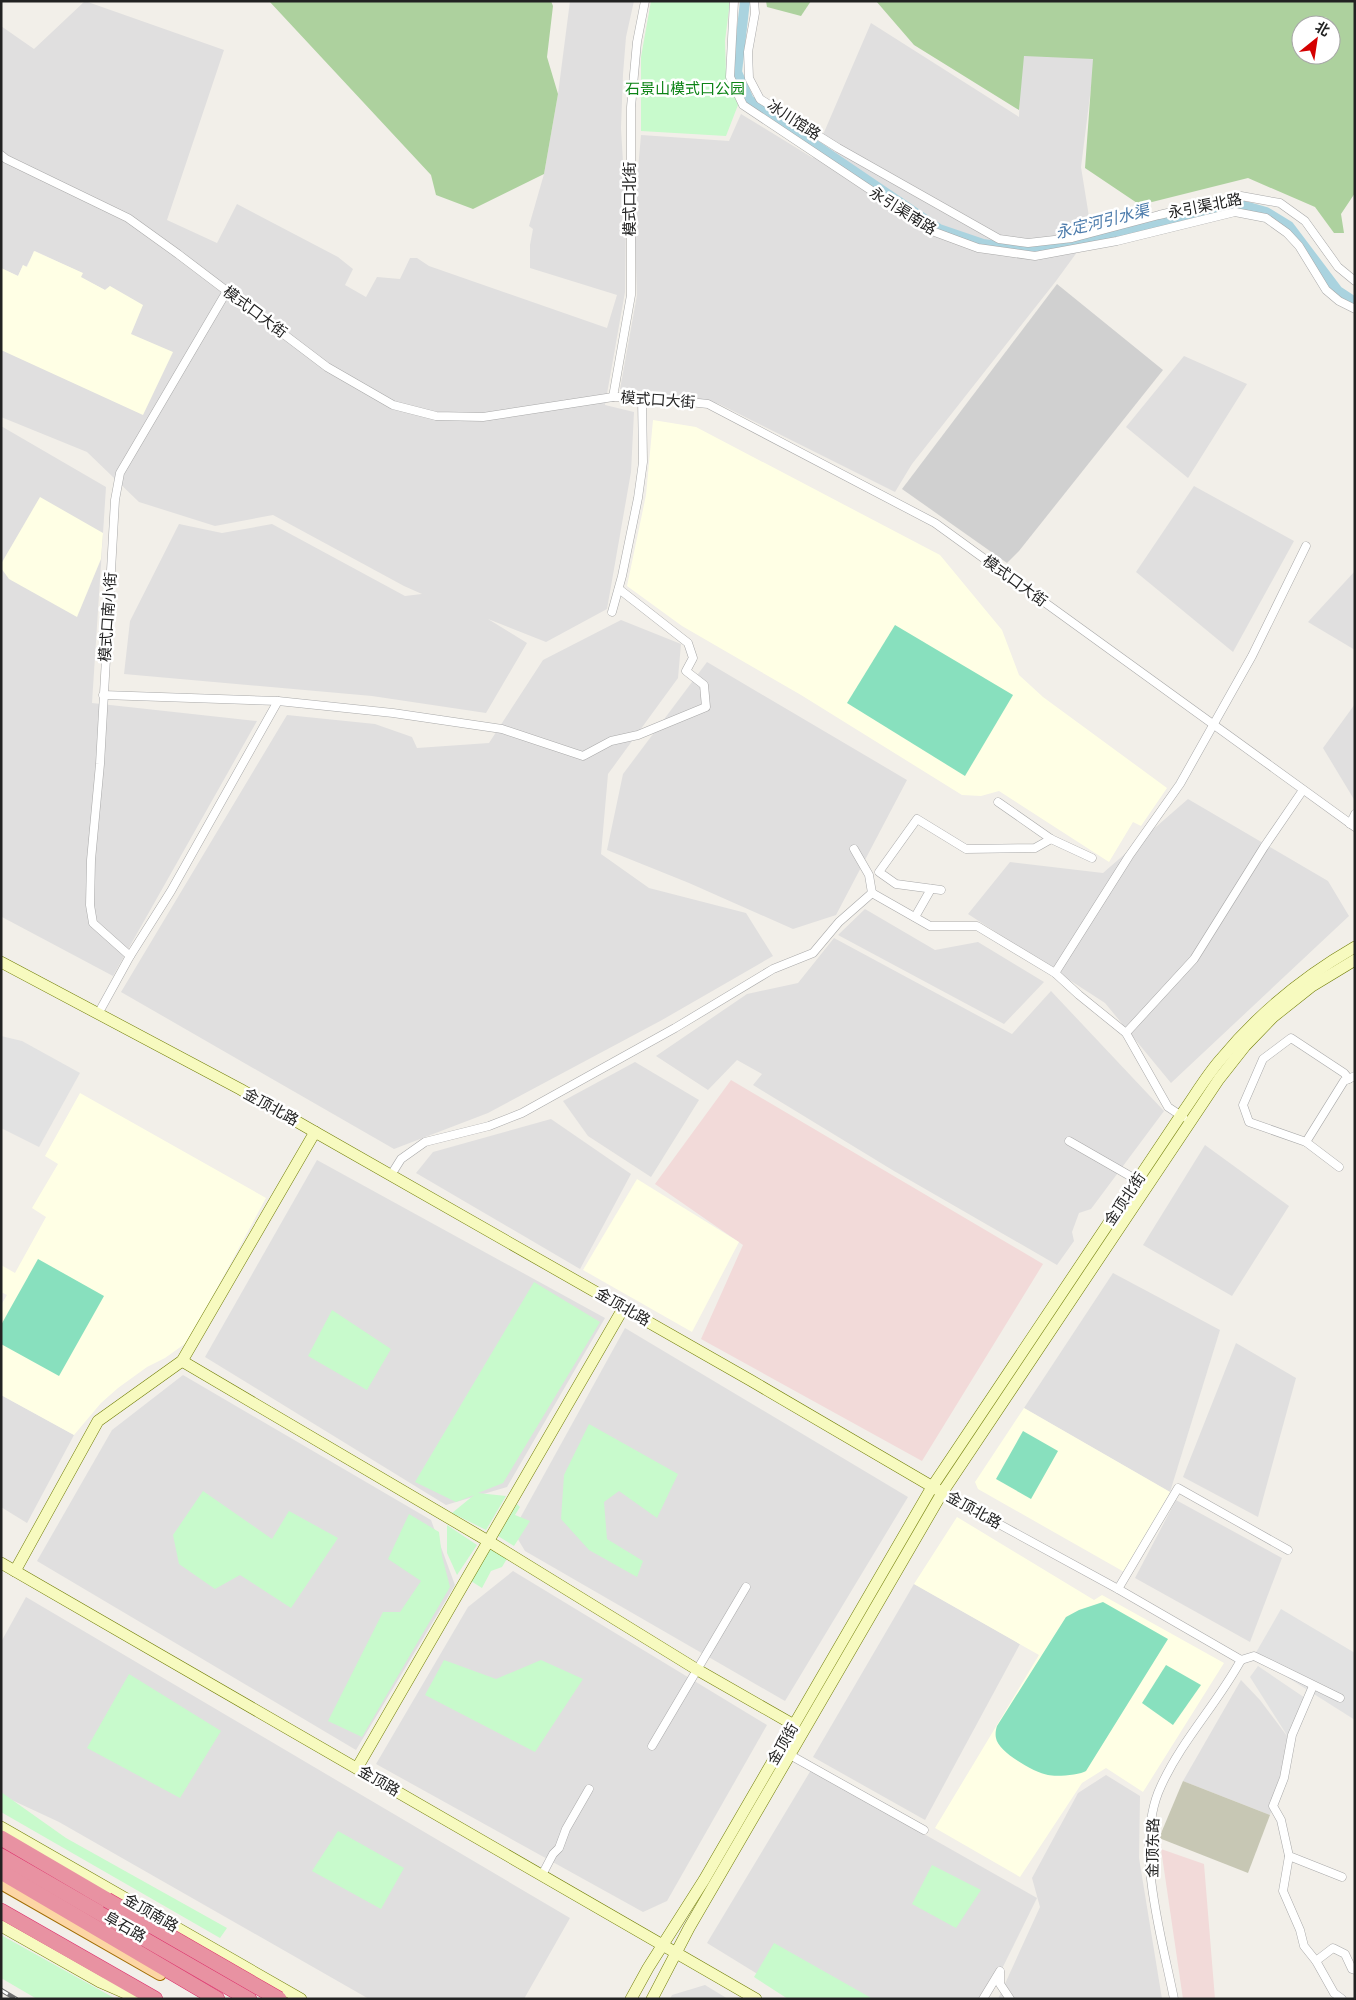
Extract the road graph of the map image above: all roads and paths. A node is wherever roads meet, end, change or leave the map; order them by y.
1 (645, 1) edge
2 (734, 1) edge
3 (754, 1) edge
4 (838, 148) joint
5 (1, 155) edge
6 (1355, 281) edge
7 (227, 290) junction
8 (1355, 309) edge
9 (613, 397) junction
10 (642, 397) junction
11 (1306, 546) dead end
12 (619, 589) junction
13 (612, 612) dead end
14 (103, 695) junction
15 (278, 702) junction
16 (1213, 726) junction
17 (1303, 790) junction
18 (998, 802) dead end
19 (1355, 814) edge
20 (1352, 826) edge
21 (1051, 839) junction
22 (854, 849) dead end
23 (1092, 858) dead end
24 (931, 889) junction
25 (941, 890) dead end
26 (872, 894) junction
27 (915, 917) junction
28 (1355, 947) edge
29 (130, 956) junction
30 (1355, 960) edge
31 (1, 962) edge
32 (1055, 973) junction
33 (98, 1014) junction
34 (1126, 1032) junction
35 (1352, 1077) edge
36 (1186, 1118) junction
37 (315, 1132) junction
38 (1069, 1141) dead end
39 (1306, 1142) junction
40 (1340, 1168) dead end
41 (391, 1175) junction
42 (1137, 1180) junction
43 (624, 1307) junction
44 (182, 1361) junction
45 (937, 1490) junction
46 (488, 1541) junction
47 (1288, 1550) dead end
48 (1, 1562) edge
49 (15, 1571) junction
50 (746, 1587) dead end
51 (1118, 1589) junction
52 (1240, 1660) junction
53 (696, 1669) junction
54 (1313, 1686) junction
55 (1340, 1698) dead end
56 (794, 1725) junction
57 (652, 1746) dead end
58 (790, 1755) junction
59 (357, 1768) junction
60 (589, 1789) dead end
61 (1, 1827) edge
62 (924, 1830) dead end
63 (1, 1838) edge
64 (1, 1854) edge
65 (1289, 1856) junction
66 (1, 1872) edge
67 (542, 1875) junction
68 (1342, 1877) dead end
69 (1, 1883) edge
70 (3, 1917) edge
71 (663, 1945) junction
72 (677, 1952) junction
73 (1316, 1961) junction
74 (1355, 1970) edge
75 (266, 1978) junction
76 (139, 1999) edge
77 (154, 1999) edge
78 (203, 1999) edge
79 (217, 1999) edge
80 (250, 1999) edge
81 (256, 1999) edge
82 (277, 1999) edge
83 (302, 1999) edge
84 (631, 1999) edge
85 (652, 1999) edge
86 (756, 1999) edge
87 (983, 1999) edge
88 (1010, 1999) edge
89 (1174, 1999) edge
90 (1342, 1999) edge

1 - 9 street, 模式口北街
2 - 8 street, 永引渠南路
3 - 4 street, 冰川馆路
4 - 6 street, 永引渠北路
5 - 7 street, 模式口大街
7 - 9 street, 模式口大街
7 - 14 street, 模式口南小街
9 - 10 street, 模式口大街
10 - 12 street
10 - 16 street, 模式口大街
11 - 16 street
12 - 13 street
12 - 15 street
14 - 15 street
14 - 29 street, 模式口南小街
15 - 29 street
16 - 17 street, 模式口大街
16 - 32 street
17 - 20 street, 模式口大街
17 - 34 street
18 - 21 street
19 - 20 street
21 - 23 street
21 - 24 street
22 - 26 street
24 - 25 street
24 - 27 street
26 - 27 street
26 - 41 street
27 - 32 street
28 - 36 street, 金顶北街
29 - 33 street
30 - 36 street, 金顶北街
31 - 33 street, 金顶北路
32 - 34 street
33 - 37 street, 金顶北路
34 - 36 street
35 - 39 street
35 - 39 street
36 - 42 street, 金顶北街
36 - 45 street, 金顶北街
37 - 41 street, 金顶北路
37 - 44 street
38 - 42 street
39 - 40 street
41 - 43 street, 金顶北路
42 - 45 street, 金顶北街
43 - 45 street, 金顶北路
43 - 46 street
44 - 46 street
44 - 49 street
45 - 51 street, 金顶北路
45 - 56 street, 金顶街
45 - 58 street, 金顶街
46 - 53 street
46 - 59 street
47 - 51 street
48 - 49 street, 金顶路
49 - 59 street, 金顶路
50 - 53 street
51 - 52 street, 金顶北路
52 - 54 street
52 - 89 street, 金顶东路
53 - 56 street
53 - 57 street
54 - 55 street
54 - 65 street
56 - 71 street, 金顶街
58 - 62 street
58 - 72 street, 金顶街
59 - 67 street, 金顶路
60 - 67 street
61 - 75 street, 金顶南路
63 - 82 highway, bridge
64 - 80 highway, 阜石路
64 - 81 main road, 金顶南路
65 - 68 street
65 - 73 street
66 - 79 highway, 阜石路
67 - 71 street, 金顶路
69 - 78 main road
70 - 76 street
70 - 77 highway
71 - 72 street, 金顶路
71 - 84 street, 金顶街
72 - 85 street, 金顶街
72 - 86 street, 金顶路
73 - 74 street
73 - 90 street
75 - 82 street
75 - 83 street, 金顶南路
87 - 88 street

